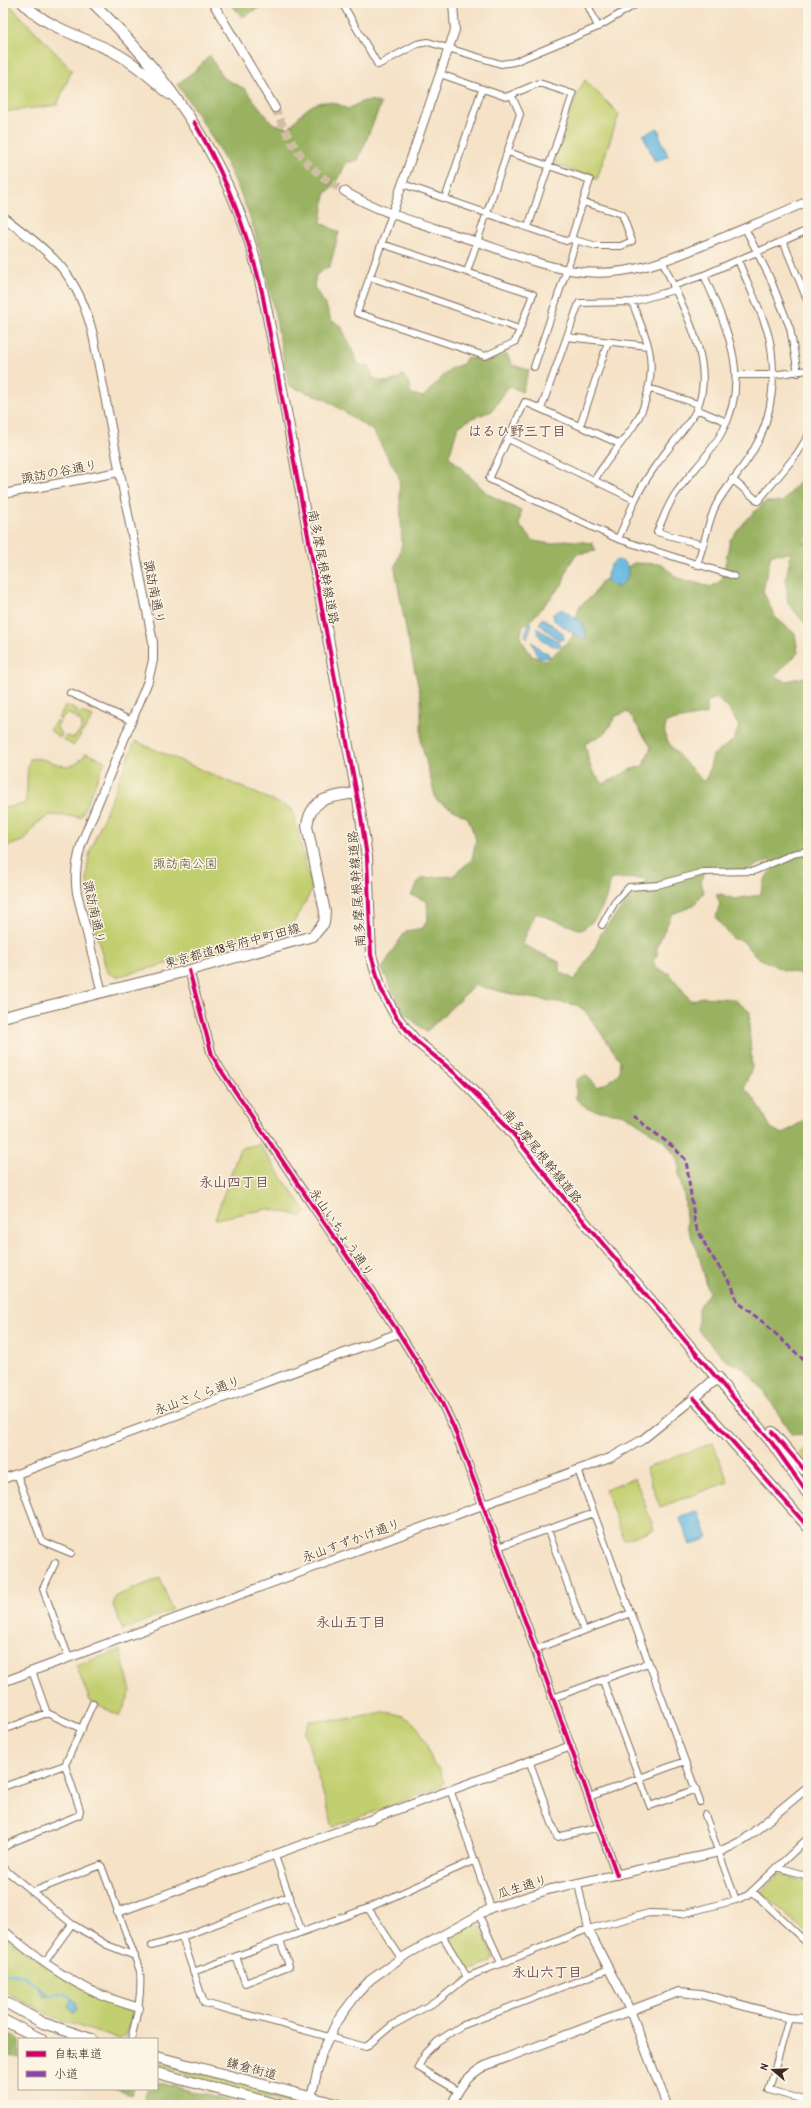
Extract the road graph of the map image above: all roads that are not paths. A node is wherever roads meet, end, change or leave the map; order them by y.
1 (23, 3) edge
2 (93, 3) edge
3 (213, 3) edge
4 (342, 3) edge
5 (452, 3) edge
6 (587, 3) edge
7 (638, 3) edge
8 (598, 27) junction
9 (449, 47) junction
10 (440, 74) junction
11 (482, 89) junction
12 (512, 96) junction
13 (275, 108) tunnel mouth
14 (194, 122) junction
15 (508, 152) junction
16 (549, 166) junction
17 (403, 184) junction
18 (344, 191) tunnel mouth
19 (445, 199) junction
20 (808, 201) edge
21 (583, 202) junction
22 (486, 213) junction
23 (392, 214) junction
24 (3, 217) edge
25 (528, 227) junction
26 (745, 228) junction
27 (808, 230) edge
28 (573, 240) junction
29 (476, 241) junction
30 (784, 241) junction
31 (382, 244) junction
32 (757, 251) junction
33 (738, 260) junction
34 (663, 262) junction
35 (566, 270) junction
36 (467, 272) junction
37 (704, 275) junction
38 (370, 277) junction
39 (673, 288) junction
40 (632, 302) junction
41 (808, 302) edge
42 (519, 329) junction
43 (568, 337) junction
44 (608, 342) junction
45 (648, 346) junction
46 (534, 367) dead end
47 (808, 370) edge
48 (798, 373) junction
49 (736, 375) junction
50 (772, 375) junction
51 (648, 388) junction
52 (697, 407) junction
53 (542, 408) junction
54 (727, 422) junction
55 (580, 426) junction
56 (808, 436) edge
57 (508, 439) junction
58 (620, 444) junction
59 (119, 472) junction
60 (595, 479) junction
61 (732, 479) junction
62 (3, 494) edge
63 (635, 500) junction
64 (618, 539) junction
65 (703, 545) junction
66 (697, 565) junction
67 (734, 576) dead end
68 (70, 693) dead end
69 (132, 720) junction
70 (356, 793) junction
71 (808, 851) edge
72 (602, 926) dead end
73 (189, 970) junction
74 (102, 993) junction
75 (3, 1017) edge
76 (399, 1333) junction
77 (718, 1377) junction
78 (694, 1398) junction
79 (578, 1470) junction
80 (17, 1474) junction
81 (808, 1474) edge
82 (3, 1479) edge
83 (808, 1494) edge
84 (483, 1505) junction
85 (594, 1513) junction
86 (808, 1527) edge
87 (548, 1530) junction
88 (498, 1547) junction
89 (71, 1553) dead end
90 (55, 1563) dead end
91 (631, 1614) junction
92 (584, 1630) junction
93 (536, 1649) junction
94 (69, 1658) junction
95 (648, 1663) junction
96 (32, 1671) junction
97 (603, 1681) junction
98 (3, 1682) edge
99 (554, 1698) junction
100 (93, 1703) dead end
101 (47, 1713) junction
102 (82, 1729) junction
103 (3, 1730) edge
104 (571, 1746) junction
105 (685, 1761) junction
106 (530, 1763) junction
107 (66, 1765) junction
108 (639, 1777) junction
109 (3, 1787) edge
110 (696, 1789) junction
111 (807, 1790) edge
112 (451, 1792) junction
113 (589, 1797) junction
114 (700, 1802) dead end
115 (705, 1815) dead end
116 (600, 1827) junction
117 (808, 1838) edge
118 (3, 1848) edge
119 (719, 1852) junction
120 (275, 1856) junction
121 (475, 1860) junction
122 (777, 1867) junction
123 (3, 1868) edge
124 (617, 1876) junction
125 (808, 1876) edge
126 (578, 1884) junction
127 (752, 1891) junction
128 (32, 1892) junction
129 (290, 1896) junction
130 (736, 1900) junction
131 (368, 1908) junction
132 (491, 1908) junction
133 (118, 1912) junction
134 (478, 1915) junction
135 (72, 1924) junction
136 (588, 1929) junction
137 (3, 1930) edge
138 (302, 1932) junction
139 (442, 1935) junction
140 (182, 1936) junction
141 (280, 1940) junction
142 (808, 1944) edge
143 (152, 1946) dead end
144 (135, 1956) junction
145 (236, 1956) junction
146 (401, 1958) junction
147 (44, 1963) junction
148 (501, 1963) junction
149 (609, 1969) junction
150 (193, 1972) junction
151 (467, 1977) junction
152 (3, 2001) edge
153 (139, 2008) junction
154 (630, 2010) junction
155 (789, 2018) junction
156 (808, 2019) edge
157 (3, 2020) edge
158 (39, 2038) edge
159 (88, 2038) edge
160 (131, 2038) edge
161 (328, 2038) junction
162 (158, 2057) edge
163 (158, 2073) edge
164 (458, 2091) junction
165 (310, 2101) edge
166 (808, 2101) edge
167 (279, 2105) edge
168 (340, 2105) edge
169 (452, 2105) edge
170 (667, 2105) edge

1 - 14 main road, 南多摩尾根幹線道路
2 - 14 main road, 南多摩尾根幹線道路
3 - 13 street
4 - 9 street
5 - 9 street
6 - 8 street
7 - 8 street
8 - 9 street
9 - 10 street
10 - 11 street
10 - 17 street
11 - 12 street
11 - 19 street
12 - 15 street
12 - 16 street
14 - 70 main road, 南多摩尾根幹線道路
15 - 16 street
15 - 22 street
16 - 21 street
16 - 25 street
17 - 19 street
17 - 23 street
18 - 23 street
19 - 22 street
20 - 26 street
21 - 28 street
21 - 28 street
22 - 25 street
22 - 29 street
23 - 29 street
23 - 31 street
24 - 59 street, 諏訪南通り
25 - 28 street
26 - 32 street
26 - 34 street
27 - 30 street
28 - 35 street
29 - 35 street
29 - 36 street
30 - 32 street
30 - 41 street
31 - 36 street
31 - 38 street
32 - 33 street
32 - 48 street
33 - 37 street
33 - 50 street
34 - 35 street
34 - 39 street
35 - 46 street
36 - 42 street
37 - 39 street
37 - 49 street
38 - 42 street
38 - 42 street
39 - 40 street
39 - 52 street
40 - 43 street
40 - 45 street
43 - 44 street
43 - 53 street
44 - 45 street
44 - 55 street
45 - 51 street
47 - 48 street
48 - 50 street
49 - 50 street
49 - 54 street
50 - 61 street
51 - 52 street
51 - 58 street
52 - 54 street
52 - 63 street
53 - 55 street
53 - 57 street
54 - 65 street
55 - 58 street
56 - 61 street
57 - 60 street
57 - 64 street
58 - 60 street
59 - 62 street, 諏訪の谷通り
59 - 69 street, 諏訪南通り
60 - 63 street
61 - 65 street
63 - 64 street
64 - 66 street
65 - 66 street
66 - 67 street
68 - 69 street
69 - 74 street, 諏訪南通り
70 - 73 main road, 東京都道18号府中町田線
70 - 77 main road, 南多摩尾根幹線道路
71 - 72 street
73 - 74 main road, 東京都道18号府中町田線
73 - 76 street, 永山いちょう通り
74 - 75 main road, 東京都道18号府中町田線
76 - 80 street, 永山さくら通り
76 - 84 street, 永山いちょう通り
77 - 78 main road
77 - 81 main road, 南多摩尾根幹線道路
77 - 83 main road, 南多摩尾根幹線道路
78 - 79 street, 永山すずかけ通り
78 - 86 main road
79 - 84 street, 永山すずかけ通り
79 - 85 street
80 - 82 street, 永山さくら通り
80 - 89 street
84 - 88 street, 永山いちょう通り
84 - 94 street, 永山すずかけ通り
85 - 87 street
85 - 91 street
87 - 88 street
87 - 92 street
88 - 93 street, 永山いちょう通り
90 - 94 street
91 - 92 street
91 - 95 street
92 - 93 street
93 - 99 street, 永山いちょう通り
94 - 96 street, 永山すずかけ通り
95 - 97 street
95 - 105 street
96 - 98 street, 永山すずかけ通り
96 - 101 street
97 - 99 street
97 - 108 street
99 - 104 street, 永山いちょう通り
100 - 102 street
101 - 102 street
101 - 103 street
102 - 107 street
104 - 106 street
104 - 113 street, 永山いちょう通り
105 - 108 street
105 - 110 street
106 - 112 street
106 - 116 street
107 - 109 street
107 - 118 street
108 - 110 street
108 - 113 street
110 - 114 street
111 - 119 street, 瓜生通り
112 - 120 street
112 - 121 street
113 - 116 street, 永山いちょう通り
115 - 119 street
116 - 124 street, 永山いちょう通り
117 - 122 street
119 - 124 street, 瓜生通り
119 - 130 street
120 - 129 street
120 - 133 street
121 - 131 street
121 - 132 street
122 - 125 street
122 - 127 street
123 - 128 street
124 - 126 street, 瓜生通り
126 - 132 street, 瓜生通り
126 - 136 street
127 - 130 street
127 - 142 street
128 - 133 street
128 - 135 street
129 - 138 street
129 - 140 street
130 - 136 street
131 - 138 street
131 - 146 street
132 - 134 street, 瓜生通り
133 - 144 street
134 - 139 street, 瓜生通り
134 - 148 street
135 - 144 street
135 - 147 street
136 - 148 street
136 - 149 street
137 - 147 street
138 - 141 street
139 - 146 street, 瓜生通り
139 - 151 street
140 - 143 street
140 - 150 street
141 - 145 street
141 - 145 street
144 - 153 street
145 - 150 street
146 - 161 street, 瓜生通り
147 - 153 street
148 - 151 street
149 - 154 street
149 - 164 street
150 - 161 street
151 - 161 street
152 - 159 main road
153 - 160 street
154 - 155 street
154 - 164 street
154 - 170 street
155 - 156 street
155 - 166 street
157 - 158 main road
161 - 165 street, 瓜生通り
162 - 165 main road, 鎌倉街道
163 - 167 main road
164 - 169 street
165 - 168 main road, 鎌倉街道

